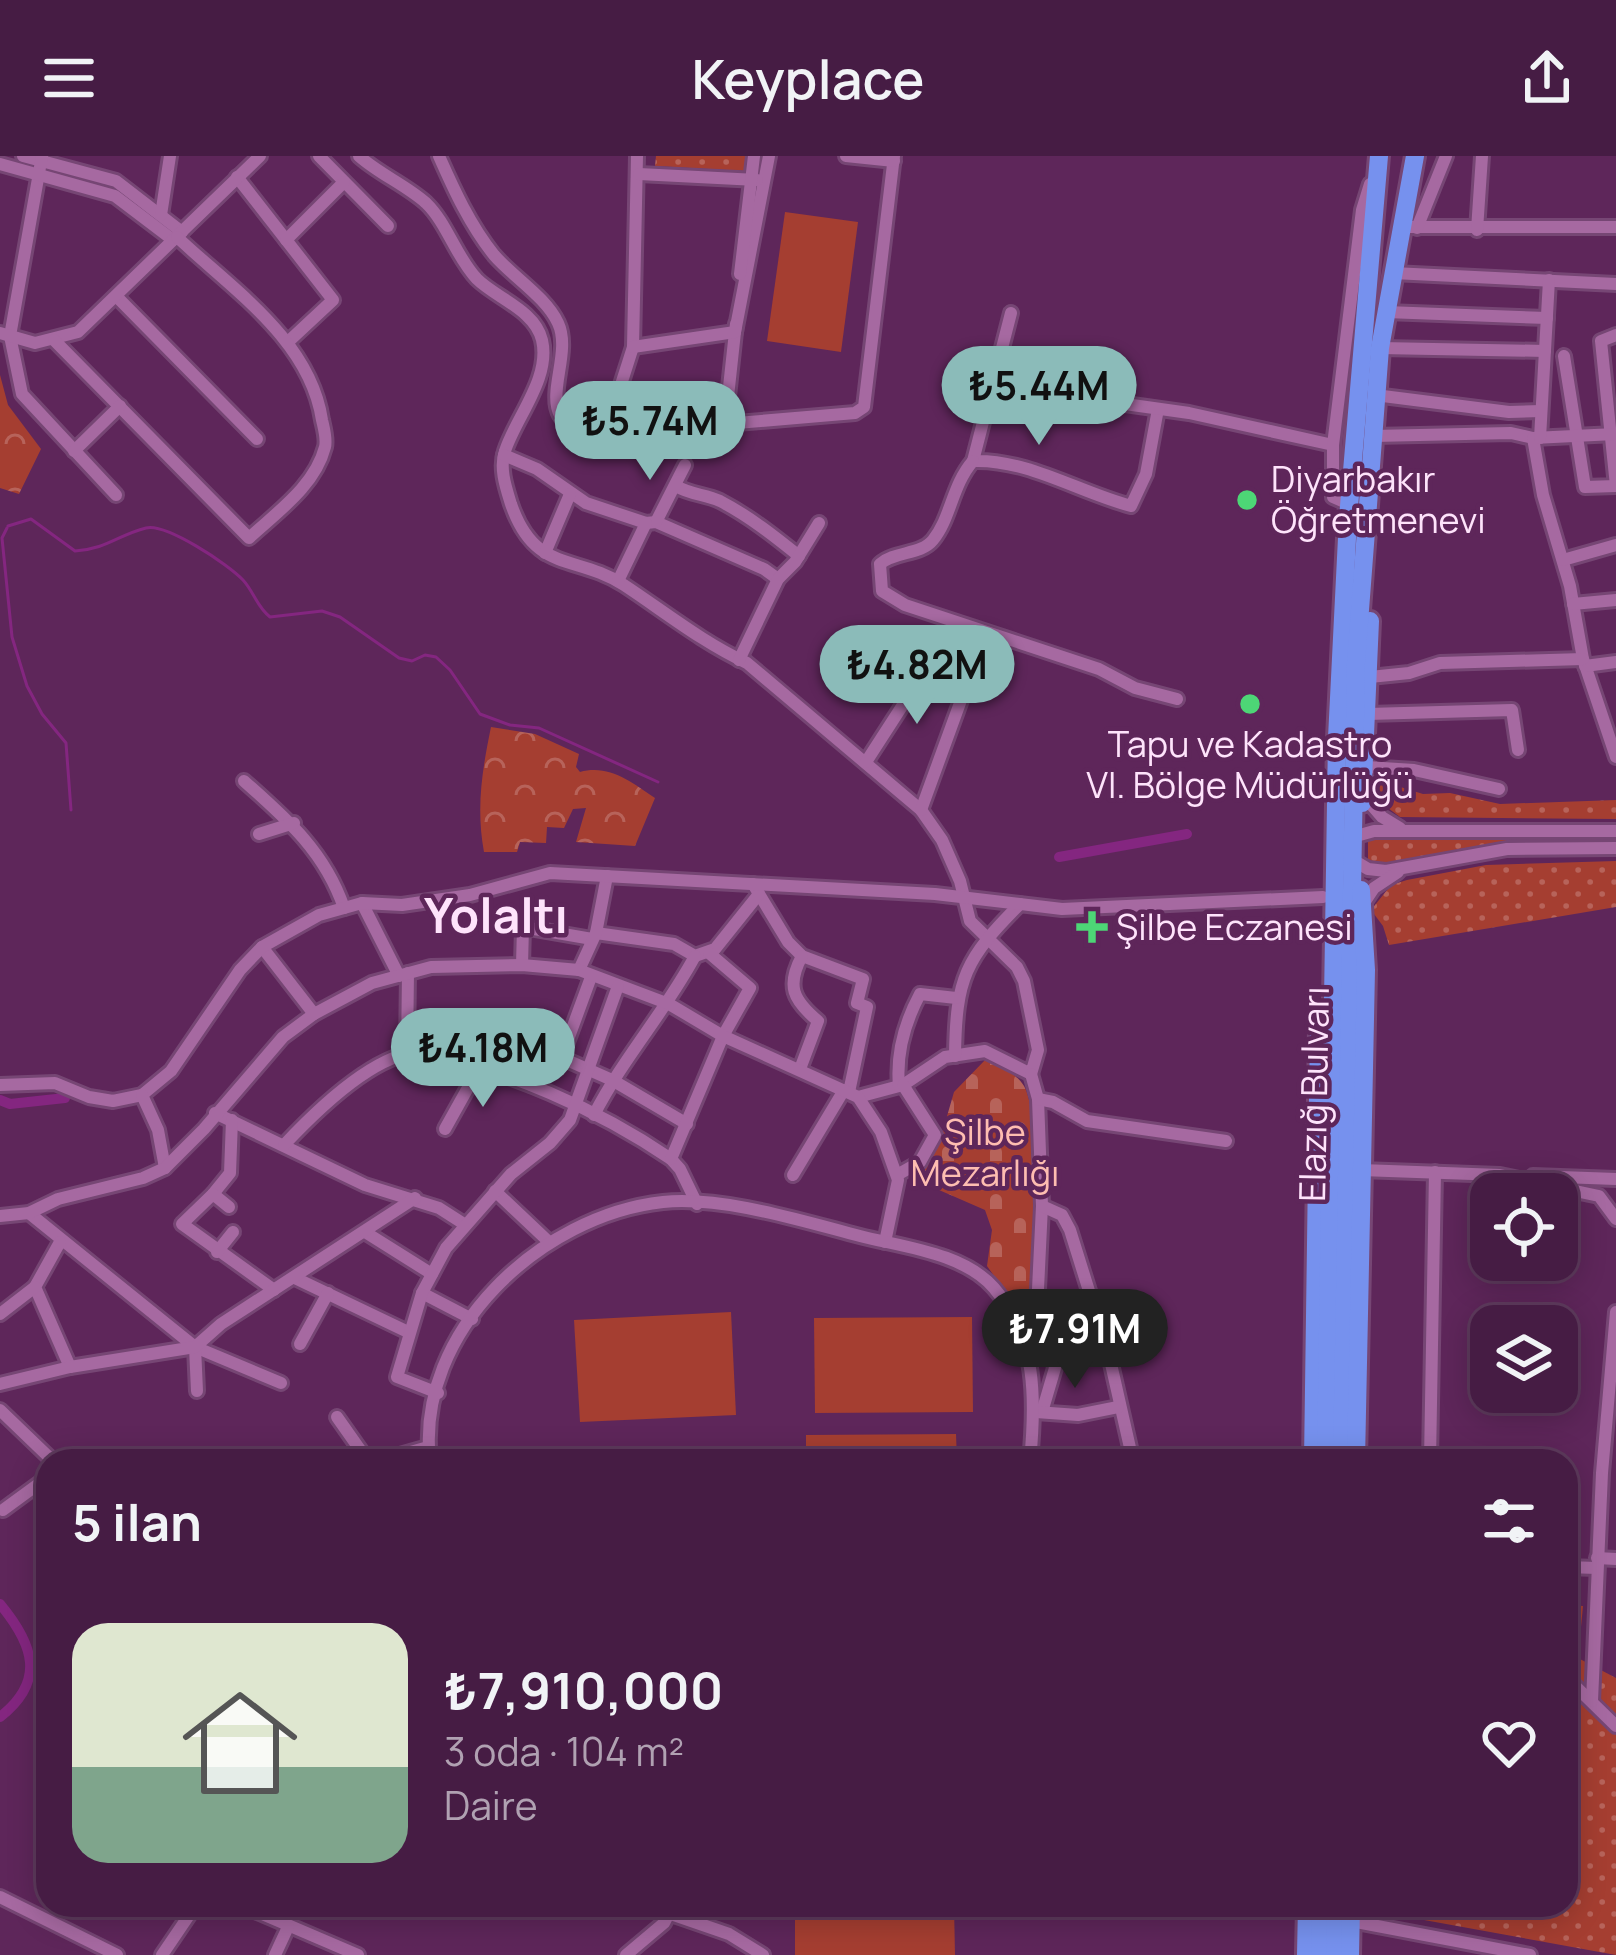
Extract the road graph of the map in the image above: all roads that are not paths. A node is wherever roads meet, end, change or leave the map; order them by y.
1 (23, 156) edge
2 (170, 156) edge
3 (260, 156) edge
4 (320, 156) edge
5 (358, 156) edge
6 (439, 156) edge
7 (637, 156) edge
8 (754, 156) edge
9 (769, 156) edge
10 (846, 156) edge
11 (1382, 156) edge
12 (1415, 156) edge
13 (1446, 156) edge
14 (1482, 156) edge
15 (894, 158) edge
16 (0, 164) edge
17 (41, 164) edge
18 (639, 174) junction
19 (237, 177) junction
20 (758, 180) junction
21 (344, 182) junction
22 (161, 215) junction
23 (388, 226) dead end
24 (1616, 227) edge
25 (1409, 228) junction
26 (1477, 230) junction
27 (177, 236) junction
28 (286, 240) junction
29 (1393, 273) junction
30 (1549, 280) junction
31 (1616, 284) edge
32 (117, 297) junction
33 (1386, 311) junction
34 (1011, 313) dead end
35 (1547, 318) junction
36 (736, 332) junction
37 (5, 335) edge
38 (1616, 335) edge
39 (54, 340) junction
40 (289, 341) junction
41 (633, 347) junction
42 (1380, 348) junction
43 (1545, 352) junction
44 (1564, 356) dead end
45 (990, 385) junction
46 (1375, 395) junction
47 (120, 406) junction
48 (1158, 409) junction
49 (1541, 411) junction
50 (1612, 434) edge
51 (1373, 436) junction
52 (1574, 436) junction
53 (1536, 438) junction
54 (256, 439) dead end
55 (1334, 445) junction
56 (74, 451) junction
57 (504, 455) junction
58 (973, 461) junction
59 (685, 465) dead end
60 (676, 486) junction
61 (570, 494) junction
62 (116, 496) dead end
63 (1349, 504) junction
64 (651, 523) junction
65 (819, 523) dead end
66 (1616, 545) edge
67 (1356, 546) junction
68 (545, 553) junction
69 (800, 556) junction
70 (1563, 560) junction
71 (778, 579) junction
72 (618, 581) junction
73 (1616, 600) edge
74 (1573, 604) junction
75 (976, 659) dead end
76 (739, 660) junction
77 (1584, 662) junction
78 (1616, 662) edge
79 (928, 666) dead end
80 (1370, 676) junction
81 (1177, 699) dead end
82 (1610, 709) edge
83 (1369, 714) junction
84 (1518, 751) dead end
85 (1616, 757) edge
86 (866, 762) junction
87 (1366, 767) junction
88 (244, 781) dead end
89 (1358, 789) junction
90 (1499, 789) dead end
91 (921, 810) junction
92 (294, 823) junction
93 (1406, 830) junction
94 (1616, 832) edge
95 (259, 834) dead end
96 (1348, 838) junction
97 (1616, 848) edge
98 (1354, 862) junction
99 (1404, 868) junction
100 (607, 876) junction
101 (756, 889) junction
102 (962, 897) junction
103 (1323, 898) junction
104 (362, 903) junction
105 (1020, 904) junction
106 (1362, 906) junction
107 (344, 908) junction
108 (594, 936) junction
109 (985, 939) junction
110 (262, 946) junction
111 (702, 954) junction
112 (802, 956) junction
113 (522, 965) junction
114 (585, 973) junction
115 (403, 974) junction
116 (617, 986) junction
117 (956, 998) junction
118 (669, 1004) junction
119 (314, 1014) junction
120 (723, 1036) junction
121 (526, 1042) dead end
122 (542, 1048) junction
123 (406, 1052) junction
124 (562, 1056) junction
125 (955, 1056) junction
126 (588, 1067) junction
127 (479, 1068) junction
128 (800, 1070) junction
129 (1031, 1074) junction
130 (612, 1080) junction
131 (531, 1084) junction
132 (0, 1085) edge
133 (901, 1085) junction
134 (850, 1093) junction
135 (142, 1095) junction
136 (1038, 1099) junction
137 (576, 1106) junction
138 (215, 1113) junction
139 (594, 1115) junction
140 (232, 1120) junction
141 (687, 1124) junction
142 (445, 1130) dead end
143 (1226, 1142) dead end
144 (284, 1145) junction
145 (1330, 1154) junction
146 (670, 1160) junction
147 (165, 1168) junction
148 (1361, 1169) junction
149 (1436, 1172) junction
150 (1470, 1174) edge
151 (793, 1175) dead end
152 (897, 1175) junction
153 (1578, 1178) edge
154 (1616, 1179) edge
155 (495, 1191) junction
156 (1578, 1191) edge
157 (213, 1194) junction
158 (415, 1198) junction
159 (697, 1204) junction
160 (1042, 1206) junction
161 (229, 1208) dead end
162 (29, 1213) junction
163 (2, 1214) edge
164 (1316, 1220) junction
165 (1616, 1220) edge
166 (464, 1224) junction
167 (232, 1232) dead end
168 (365, 1232) junction
169 (60, 1242) junction
170 (885, 1242) junction
171 (549, 1243) junction
172 (217, 1252) junction
173 (432, 1274) junction
174 (295, 1278) junction
175 (34, 1287) junction
176 (274, 1290) junction
177 (328, 1293) junction
178 (422, 1293) junction
179 (1616, 1312) edge
180 (0, 1315) edge
181 (472, 1319) junction
182 (408, 1332) junction
183 (300, 1344) dead end
184 (195, 1347) junction
185 (70, 1367) junction
186 (281, 1383) dead end
187 (0, 1384) edge
188 (197, 1391) dead end
189 (438, 1393) junction
190 (1118, 1407) junction
191 (0, 1410) edge
192 (1038, 1412) junction
193 (337, 1417) dead end
194 (41, 1449) edge
195 (360, 1449) edge
196 (430, 1449) edge
197 (1032, 1449) edge
198 (1130, 1449) edge
199 (1313, 1449) edge
200 (1326, 1449) edge
201 (1342, 1449) edge
202 (1356, 1449) edge
203 (1430, 1449) edge
204 (36, 1487) edge
205 (3, 1510) dead end
206 (1616, 1558) edge
207 (1597, 1563) junction
208 (1578, 1565) edge
209 (1578, 1688) edge
210 (1592, 1701) junction
211 (1616, 1726) edge
212 (3, 1898) edge
213 (36, 1914) edge
214 (0, 1915) edge
215 (41, 1917) edge
216 (188, 1917) edge
217 (267, 1917) edge
218 (665, 1917) edge
219 (689, 1917) edge
220 (1311, 1917) edge
221 (1314, 1917) edge
222 (1336, 1917) edge
223 (1351, 1917) edge
224 (1367, 1917) edge
225 (288, 1927) junction
226 (1514, 1954) edge
227 (117, 1955) edge
228 (161, 1955) edge
229 (275, 1955) edge
230 (358, 1955) edge
231 (626, 1955) edge
232 (763, 1955) edge
233 (1306, 1955) edge
234 (1320, 1955) edge
235 (1335, 1955) edge
236 (1350, 1955) edge
237 (1530, 1955) edge

1 - 17 street
2 - 22 street
3 - 19 street
4 - 21 street
5 - 57 street
6 - 41 street
7 - 18 street
8 - 20 street
9 - 20 street
10 - 15 street
11 - 55 street
11 - 63 highway, Elazığ Bulvarı
12 - 25 highway, Elazığ Bulvarı
13 - 25 street
14 - 26 street
15 - 36 street
16 - 17 street
17 - 22 street
17 - 27 street
17 - 37 street
18 - 20 street
18 - 41 street
19 - 27 street
19 - 28 street
20 - 36 street
21 - 23 street
21 - 28 street
22 - 27 street
24 - 26 street
25 - 26 street
25 - 29 highway, Elazığ Bulvarı
27 - 32 street
27 - 40 street
28 - 40 street
29 - 30 street
29 - 33 highway, Elazığ Bulvarı
30 - 31 street
30 - 35 street
32 - 39 street
32 - 54 street
33 - 35 street
33 - 42 highway, Elazığ Bulvarı
34 - 45 street
35 - 43 street
36 - 41 street
37 - 39 street
37 - 56 street
38 - 50 street
39 - 47 street
40 - 47 street
42 - 43 street
42 - 46 highway, Elazığ Bulvarı
43 - 49 street
44 - 52 street
45 - 48 street
45 - 58 street
46 - 49 street
46 - 51 highway, Elazığ Bulvarı
47 - 56 street
48 - 55 street
48 - 58 street
49 - 53 street
50 - 52 street
50 - 52 street
51 - 53 street
51 - 67 highway, Elazığ Bulvarı
52 - 53 street
53 - 70 street
55 - 63 street
56 - 62 street
57 - 61 street
57 - 68 street
58 - 81 street
59 - 60 street
60 - 64 street
60 - 69 street
61 - 64 street
61 - 68 street
63 - 67 highway, Elazığ Bulvarı
64 - 71 street
64 - 72 street
65 - 69 street
66 - 70 street
67 - 80 highway
67 - 89 highway, Elazığ Bulvarı
67 - 96 highway, Elazığ Bulvarı
67 - 103 highway
68 - 72 street
69 - 71 street
70 - 74 street
71 - 76 street
72 - 76 street
73 - 74 street
74 - 77 street
75 - 91 street
76 - 86 street
77 - 78 street
77 - 80 street
77 - 82 street
79 - 86 street
80 - 83 highway
82 - 85 street
83 - 84 street
83 - 87 highway
86 - 91 street
87 - 89 highway
87 - 90 street
88 - 92 street
89 - 93 street
89 - 96 highway, Elazığ Bulvarı
91 - 102 street
92 - 95 street
92 - 107 street
93 - 94 street
93 - 96 street
96 - 98 highway, Elazığ Bulvarı
96 - 145 highway, Elazığ Bulvarı
97 - 99 street
98 - 99 street
98 - 106 highway
98 - 201 highway, Elazığ Bulvarı
99 - 106 street
100 - 101 street
100 - 104 street
100 - 108 street
101 - 102 street
101 - 111 street
101 - 112 street
102 - 105 street
102 - 109 street
103 - 105 street
103 - 164 highway
104 - 107 street
104 - 115 street
105 - 109 street
106 - 148 highway
107 - 110 street
108 - 111 street
108 - 113 street
108 - 114 street
109 - 117 street
109 - 129 street
110 - 119 street
110 - 135 street
111 - 118 street
111 - 120 street
112 - 128 street
112 - 134 street
113 - 114 street
113 - 115 street
114 - 116 street
114 - 124 street
115 - 119 street
115 - 123 street
116 - 118 street
116 - 126 street
117 - 125 street
117 - 133 street
118 - 120 street
118 - 130 street
119 - 138 street
120 - 128 street
120 - 141 street
121 - 122 street
122 - 124 street
122 - 131 street
123 - 127 street
123 - 144 street
124 - 126 street
125 - 129 street
125 - 133 street
126 - 130 street
126 - 137 street
127 - 131 street
127 - 142 street
128 - 134 street
129 - 136 street
130 - 139 street
130 - 141 street
131 - 137 street
132 - 135 street
133 - 134 street
133 - 152 street
134 - 151 street
134 - 152 street
135 - 147 street
136 - 143 street
136 - 160 street
137 - 139 street
137 - 155 street
138 - 140 street
138 - 147 street
139 - 146 street
140 - 144 street
140 - 157 street
141 - 146 street
144 - 158 street
145 - 164 highway
145 - 200 highway, Elazığ Bulvarı
146 - 159 street
147 - 162 street
148 - 149 street
148 - 202 highway
149 - 150 street
149 - 203 street
152 - 170 street
153 - 154 street
155 - 166 street
155 - 171 street
156 - 165 street
157 - 161 street
157 - 172 street
158 - 166 street
158 - 168 street
159 - 170 street
159 - 171 street
160 - 190 street
160 - 192 street
162 - 163 street
162 - 169 street
164 - 199 highway
166 - 173 street
167 - 172 street
168 - 173 street
168 - 174 street
169 - 175 street
169 - 184 street
170 - 192 street
171 - 181 street
172 - 176 street
173 - 178 street
174 - 176 street
174 - 177 street
175 - 180 street
175 - 185 street
176 - 184 street
177 - 182 street
177 - 183 street
178 - 181 street
178 - 182 street
179 - 207 street
181 - 189 street
182 - 189 street
184 - 185 street
184 - 186 street
184 - 188 street
185 - 187 street
189 - 196 street
190 - 192 street
190 - 198 street
191 - 194 street
192 - 197 street
193 - 195 street
204 - 205 street
206 - 207 street
207 - 208 street
207 - 210 street
209 - 210 street
210 - 211 street
212 - 213 street
212 - 214 street
215 - 227 street
216 - 228 street
217 - 225 street
218 - 231 street
219 - 232 street
220 - 233 highway
221 - 234 highway
222 - 235 highway
223 - 236 highway
224 - 226 street
225 - 229 street
225 - 230 street
226 - 237 street

